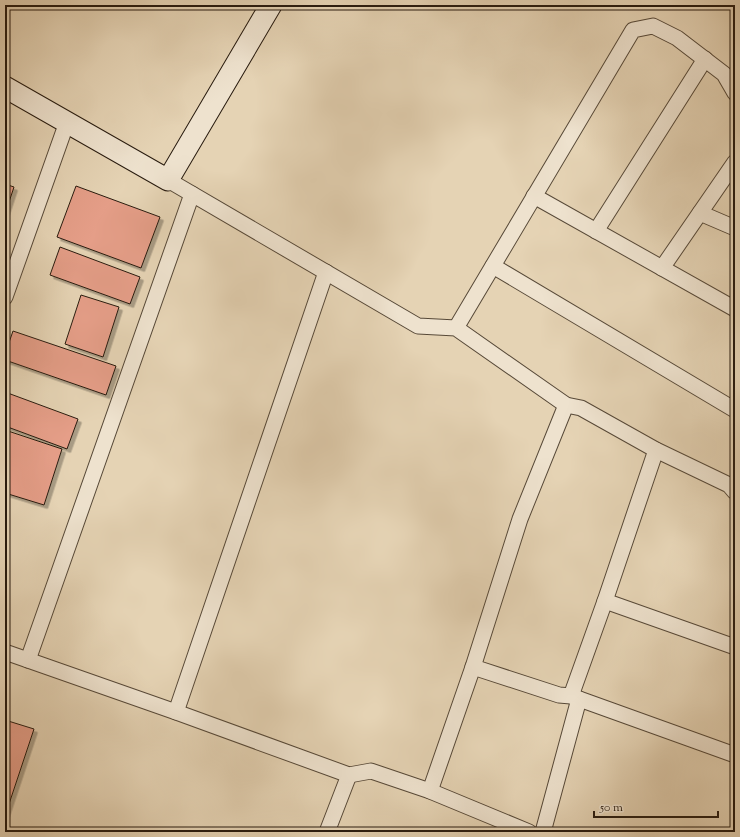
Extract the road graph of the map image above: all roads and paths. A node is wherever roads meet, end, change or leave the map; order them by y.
1 (271, 5) edge
2 (705, 59) junction
3 (5, 87) edge
4 (735, 93) edge
5 (67, 122) junction
6 (735, 162) edge
7 (168, 180) junction
8 (192, 194) junction
9 (534, 196) junction
10 (700, 213) junction
11 (735, 228) edge
12 (596, 231) junction
13 (493, 266) junction
14 (662, 268) junction
15 (326, 272) junction
16 (5, 297) edge
17 (735, 309) edge
18 (456, 328) junction
19 (566, 405) junction
20 (735, 410) edge
21 (656, 450) junction
22 (733, 485) edge
23 (605, 601) junction
24 (735, 648) edge
25 (5, 652) edge
26 (28, 660) junction
27 (473, 667) junction
28 (575, 697) junction
29 (176, 712) junction
30 (735, 754) edge
31 (349, 775) junction
32 (430, 791) junction
33 (328, 832) edge
34 (529, 832) edge
35 (543, 832) edge

1 - 7 street
2 - 4 street
2 - 9 street
2 - 12 street
3 - 5 street
5 - 7 street
5 - 16 street
6 - 10 street
7 - 8 street
8 - 15 street
8 - 26 street
9 - 12 street
9 - 13 street
10 - 11 street
10 - 14 street
12 - 14 street
13 - 18 street
13 - 20 street
14 - 17 street
15 - 18 street
15 - 29 street
18 - 19 street
19 - 21 street
19 - 27 street
21 - 22 street
21 - 23 street
23 - 24 street
23 - 28 street
25 - 26 street
26 - 29 street
27 - 28 street
27 - 32 street
28 - 30 street
28 - 35 street
29 - 31 street
31 - 32 street
31 - 33 street
32 - 34 street

